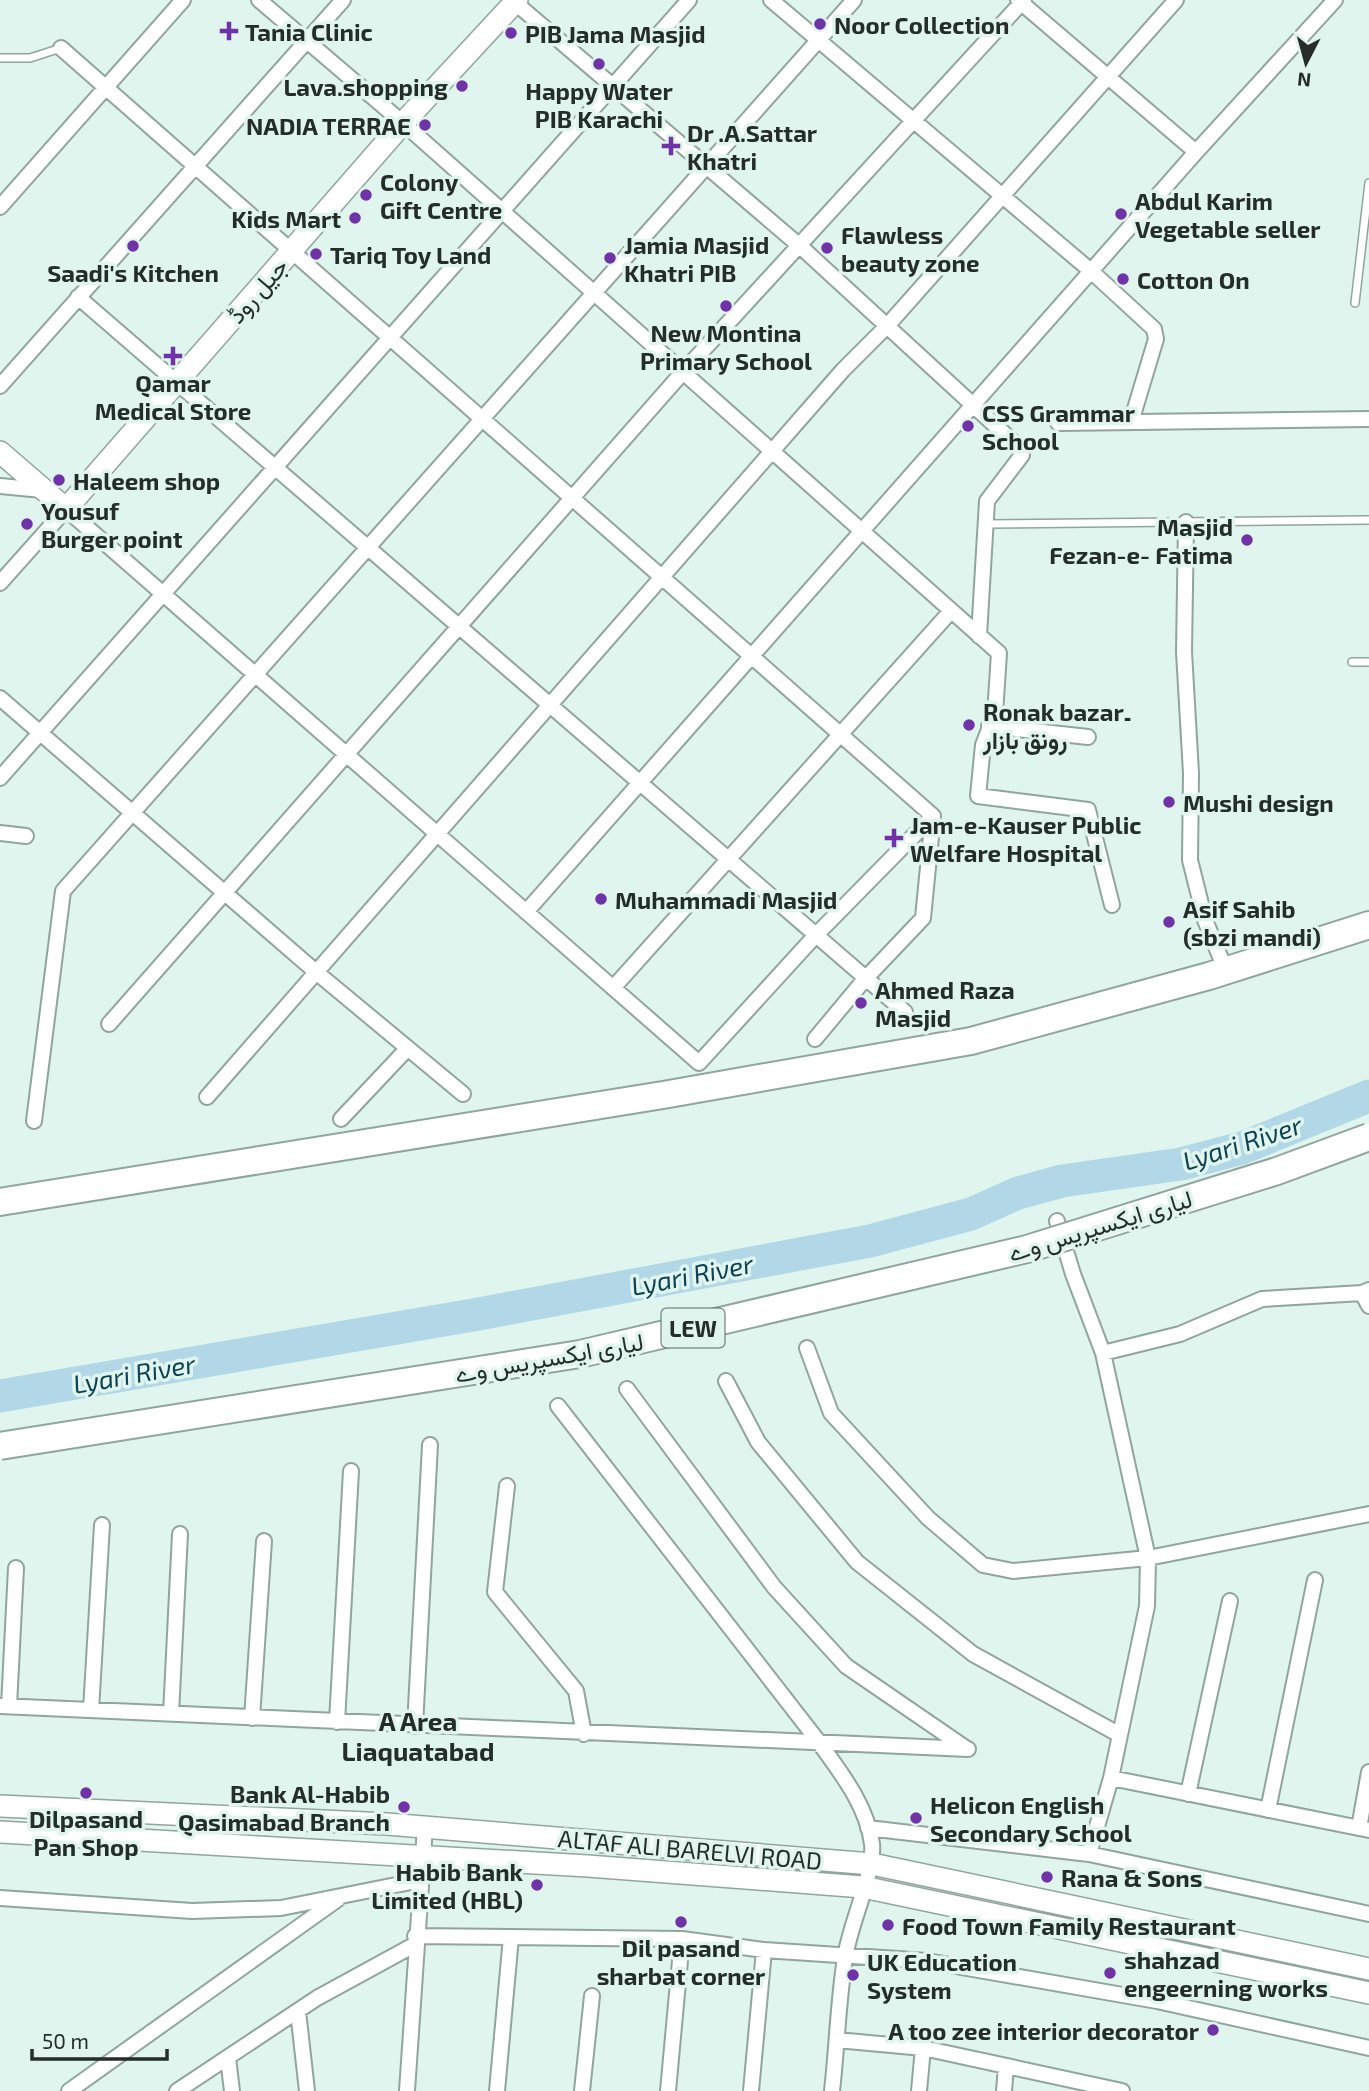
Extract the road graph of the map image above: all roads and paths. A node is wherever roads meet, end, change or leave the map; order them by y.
1 (183, 0) edge
2 (260, 0) edge
3 (343, 0) edge
4 (690, 0) edge
5 (771, 0) edge
6 (854, 0) edge
7 (1176, 0) edge
8 (1335, 0) edge
9 (515, 1) edge
10 (1021, 1) edge
11 (818, 40) junction
12 (307, 41) junction
13 (61, 48) joint
14 (0, 58) edge
15 (1110, 78) junction
16 (614, 85) junction
17 (105, 88) junction
18 (403, 123) junction
19 (913, 123) junction
20 (1196, 152) junction
21 (705, 165) junction
22 (195, 166) junction
23 (1369, 183) edge
24 (1001, 198) junction
25 (0, 207) edge
26 (502, 211) junction
27 (801, 247) junction
28 (291, 251) junction
29 (1091, 271) junction
30 (593, 292) junction
31 (78, 297) junction
32 (1355, 303) dead end
33 (887, 326) junction
34 (390, 338) junction
35 (683, 372) junction
36 (177, 383) junction
37 (0, 386) edge
38 (974, 404) junction
39 (481, 418) junction
40 (1369, 419) edge
41 (1131, 422) junction
42 (1058, 423) dead end
43 (772, 451) junction
44 (0, 452) edge
45 (275, 468) junction
46 (0, 486) edge
47 (44, 490) junction
48 (572, 498) junction
49 (66, 509) junction
50 (1369, 520) edge
51 (1186, 522) junction
52 (985, 524) junction
53 (862, 531) junction
54 (367, 547) junction
55 (662, 577) junction
56 (0, 583) edge
57 (163, 594) junction
58 (951, 611) junction
59 (458, 627) junction
60 (979, 636) junction
61 (751, 656) junction
62 (1352, 662) dead end
63 (1369, 662) edge
64 (255, 674) junction
65 (0, 698) edge
66 (550, 706) junction
67 (989, 726) junction
68 (39, 734) junction
69 (840, 734) junction
70 (1088, 737) dead end
71 (346, 755) junction
72 (0, 778) edge
73 (639, 783) junction
74 (133, 812) junction
75 (933, 816) junction
76 (0, 833) edge
77 (437, 834) junction
78 (26, 836) dead end
79 (728, 860) junction
80 (226, 891) junction
81 (1112, 905) dead end
82 (526, 912) junction
83 (1369, 925) edge
84 (815, 936) junction
85 (1226, 971) junction
86 (316, 972) junction
87 (865, 979) junction
88 (613, 988) junction
89 (905, 1012) dead end
90 (109, 1024) dead end
91 (815, 1039) dead end
92 (408, 1048) junction
93 (463, 1094) dead end
94 (207, 1097) dead end
95 (341, 1119) dead end
96 (34, 1121) dead end
97 (1369, 1137) edge
98 (0, 1202) edge
99 (1057, 1221) dead end
100 (1367, 1296) edge
101 (807, 1348) dead end
102 (1103, 1353) junction
103 (726, 1381) dead end
104 (627, 1389) dead end
105 (558, 1406) dead end
106 (430, 1445) dead end
107 (0, 1447) edge
108 (351, 1471) dead end
109 (507, 1486) dead end
110 (1369, 1514) edge
111 (102, 1525) dead end
112 (180, 1534) dead end
113 (264, 1541) dead end
114 (1148, 1558) junction
115 (16, 1568) dead end
116 (1315, 1580) dead end
117 (1230, 1601) dead end
118 (5, 1706) edge
119 (91, 1710) junction
120 (171, 1714) junction
121 (252, 1718) junction
122 (337, 1722) junction
123 (415, 1726) junction
124 (584, 1734) junction
125 (1120, 1735) junction
126 (818, 1741) junction
127 (1369, 1772) edge
128 (1111, 1778) junction
129 (1188, 1794) junction
130 (0, 1806) edge
131 (1268, 1810) junction
132 (425, 1827) junction
133 (868, 1828) junction
134 (1364, 1829) edge
135 (0, 1832) edge
136 (1089, 1854) junction
137 (422, 1857) junction
138 (872, 1864) junction
139 (421, 1880) junction
140 (863, 1886) junction
141 (342, 1896) junction
142 (0, 1898) edge
143 (1369, 1914) edge
144 (510, 1937) junction
145 (682, 1939) junction
146 (415, 1941) junction
147 (764, 1950) junction
148 (845, 1956) junction
149 (1369, 1969) edge
150 (1369, 1993) edge
151 (592, 1996) dead end
152 (298, 2011) junction
153 (837, 2040) junction
154 (923, 2048) junction
155 (1369, 2048) edge
156 (228, 2058) junction
157 (1006, 2066) junction
158 (1089, 2088) edge
159 (69, 2091) edge
160 (177, 2091) edge
161 (232, 2091) edge
162 (307, 2091) edge
163 (407, 2091) edge
164 (497, 2091) edge
165 (582, 2091) edge
166 (668, 2091) edge
167 (751, 2091) edge
168 (832, 2091) edge
169 (919, 2091) edge
170 (1004, 2091) edge
171 (1122, 2091) edge

1 - 17 street
2 - 12 street
3 - 12 street
4 - 16 street
5 - 11 street
6 - 11 street
7 - 15 street
8 - 20 street
9 - 16 street
9 - 18 main road, جیل روڈ
10 - 15 street
10 - 19 street
11 - 19 street
11 - 21 street
12 - 18 street
12 - 22 street
13 - 14 lane
13 - 17 street
15 - 20 street
15 - 24 street
16 - 21 street
16 - 26 street
17 - 22 street
17 - 25 street
18 - 26 street
18 - 28 main road, جیل روڈ
19 - 24 street
19 - 27 street
20 - 29 street
21 - 27 street
21 - 30 street
22 - 28 street
22 - 31 street
23 - 32 lane
24 - 29 street
24 - 33 street
26 - 30 street
26 - 34 street
27 - 33 street
27 - 35 street
28 - 34 street
28 - 36 main road, جیل روڈ
29 - 38 street
29 - 41 street
30 - 35 street
30 - 39 street
31 - 36 street
31 - 37 street
33 - 38 street
33 - 43 street
34 - 39 street
34 - 45 street
35 - 43 street
35 - 48 street
36 - 45 street
36 - 49 main road, جیل روڈ
38 - 52 street
38 - 53 street
39 - 48 street
39 - 54 street
40 - 41 street
41 - 42 street
43 - 53 street
43 - 55 street
44 - 47 main road
45 - 54 street
45 - 57 street
46 - 47 street
47 - 49 main road
48 - 55 street
48 - 59 street
49 - 56 street, جیل روڈ
49 - 57 street
50 - 51 lane
51 - 52 lane
51 - 85 street
52 - 60 street
53 - 58 street
53 - 61 street
54 - 59 street
54 - 64 street
55 - 61 street
55 - 66 street
57 - 64 street
57 - 68 street
58 - 60 street
58 - 69 street
59 - 66 street
59 - 71 street
60 - 67 street
61 - 69 street
61 - 73 street
62 - 63 lane
64 - 71 street
64 - 74 street
65 - 68 street
66 - 73 street
66 - 77 street
67 - 70 street
67 - 81 street
68 - 72 street
68 - 74 street
69 - 75 street
69 - 79 street
71 - 77 street
71 - 80 street
73 - 79 street
73 - 82 street
74 - 80 street
74 - 96 street
75 - 84 street
75 - 87 street
76 - 78 street
77 - 82 street
77 - 86 street
79 - 84 street
79 - 88 street
80 - 86 street
80 - 90 street
82 - 88 street
83 - 85 highway
84 - 87 street
84 - 88 street
85 - 98 highway
86 - 92 street
86 - 94 street
87 - 89 street
87 - 91 street
92 - 93 street
92 - 95 street
97 - 107 highway, لیاری ایکسپریس وے / LEW, bridge
99 - 102 street
100 - 102 street
101 - 114 street
102 - 114 street
103 - 125 street
104 - 126 street
105 - 126 street
106 - 123 street
108 - 122 street
109 - 124 street
110 - 114 street
111 - 119 street
112 - 120 street
113 - 121 street
114 - 125 street
115 - 118 street
116 - 131 street
117 - 129 street
118 - 119 street
119 - 120 street
120 - 121 street
121 - 122 street
122 - 123 street
123 - 124 street
124 - 126 street
125 - 128 street
126 - 133 street
127 - 134 street
128 - 129 street
128 - 136 street
129 - 131 street
130 - 132 main road, ALTAF ALI BARELVI ROAD
131 - 134 street
132 - 137 street
132 - 138 main road, ALTAF ALI BARELVI ROAD
133 - 136 street
133 - 138 street
135 - 137 main road, ALTAF ALI BARELVI ROAD
136 - 143 street
137 - 139 street
137 - 140 main road, ALTAF ALI BARELVI ROAD
138 - 140 street
138 - 149 main road, ALTAF ALI BARELVI ROAD
139 - 141 street
139 - 146 street
140 - 148 street
140 - 150 main road, ALTAF ALI BARELVI ROAD
141 - 142 street
141 - 159 street
144 - 145 street
144 - 146 street
144 - 164 street
145 - 147 street
145 - 166 street
146 - 152 street
146 - 163 street
147 - 148 street
147 - 167 street
148 - 153 street
148 - 155 street
151 - 165 street
152 - 156 street
152 - 162 street
153 - 154 street
153 - 168 street
154 - 157 street
154 - 169 street
156 - 160 street
156 - 161 street
157 - 158 street
157 - 170 street
158 - 171 street

